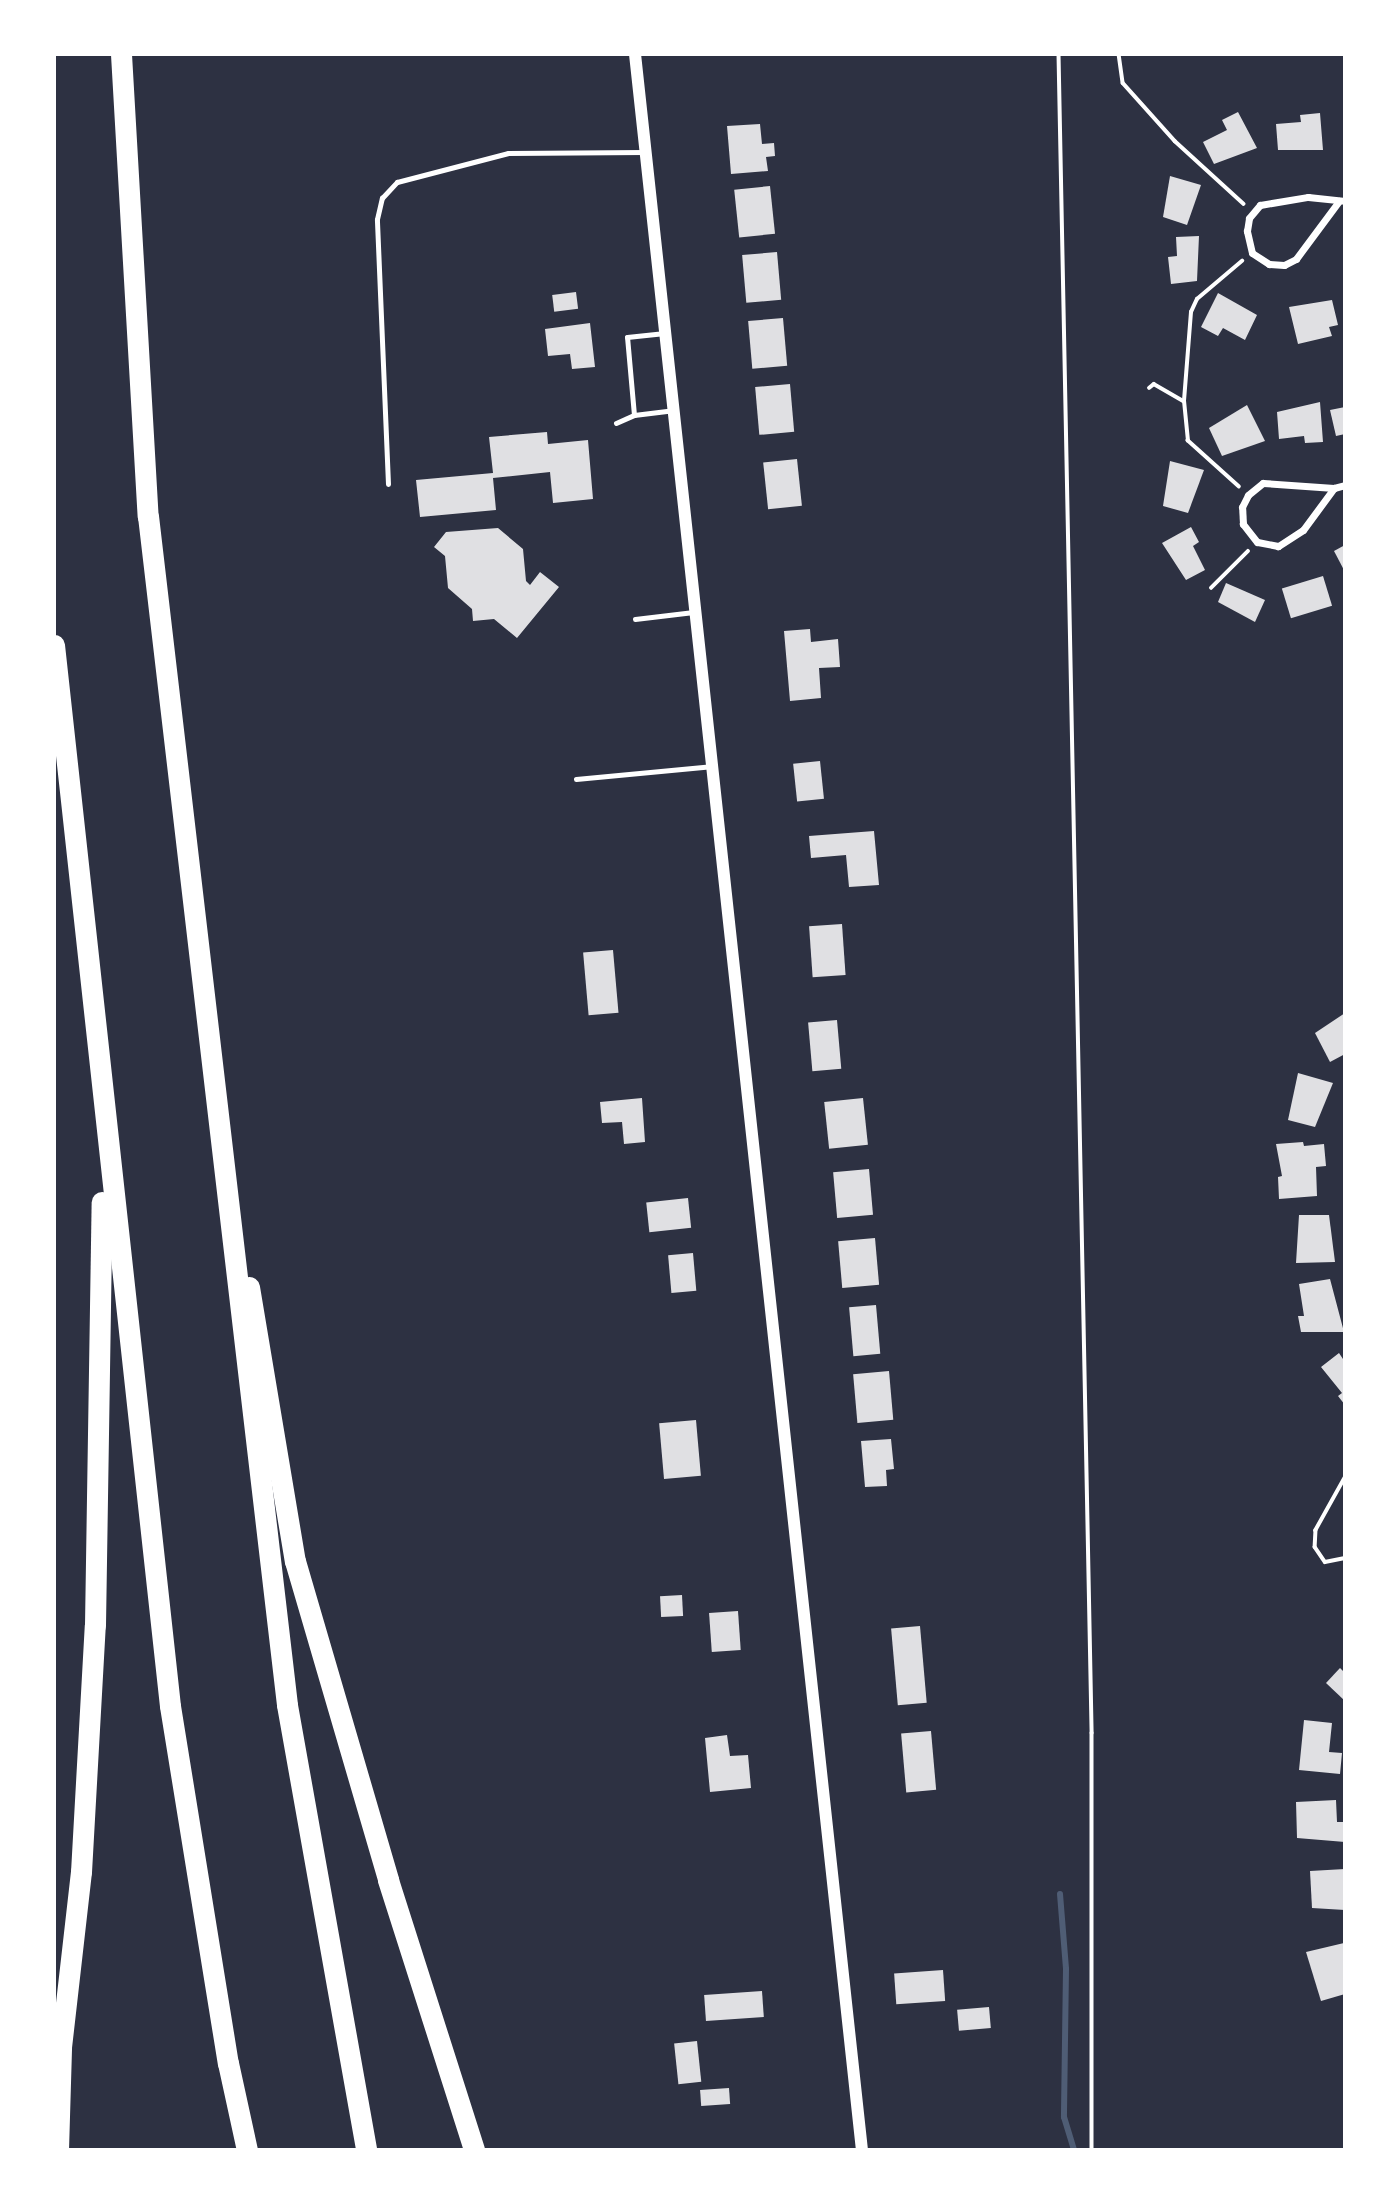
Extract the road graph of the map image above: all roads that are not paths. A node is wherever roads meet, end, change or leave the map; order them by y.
1 (121, 54) edge
2 (635, 54) edge
3 (645, 152) junction
4 (1342, 201) edge
5 (665, 333) junction
6 (673, 410) junction
7 (634, 415) junction
8 (617, 423) dead end
9 (388, 484) dead end
10 (1345, 485) edge
11 (1334, 488) junction
12 (695, 612) junction
13 (635, 619) dead end
14 (54, 645) edge
15 (713, 766) junction
16 (576, 779) dead end
17 (104, 1120) junction
18 (230, 1214) junction
19 (58, 2150) edge
20 (247, 2150) edge
21 (366, 2150) edge
22 (474, 2150) edge
23 (862, 2150) edge

1 - 18 highway
2 - 3 street
3 - 5 street
3 - 9 lane
4 - 4 street
5 - 6 street
5 - 7 lane
6 - 7 lane
6 - 12 street
7 - 8 lane
10 - 11 street
11 - 11 street
12 - 13 lane
12 - 15 street
14 - 17 highway
15 - 16 lane
15 - 23 street
17 - 19 highway
17 - 20 highway
18 - 21 highway
18 - 22 highway

